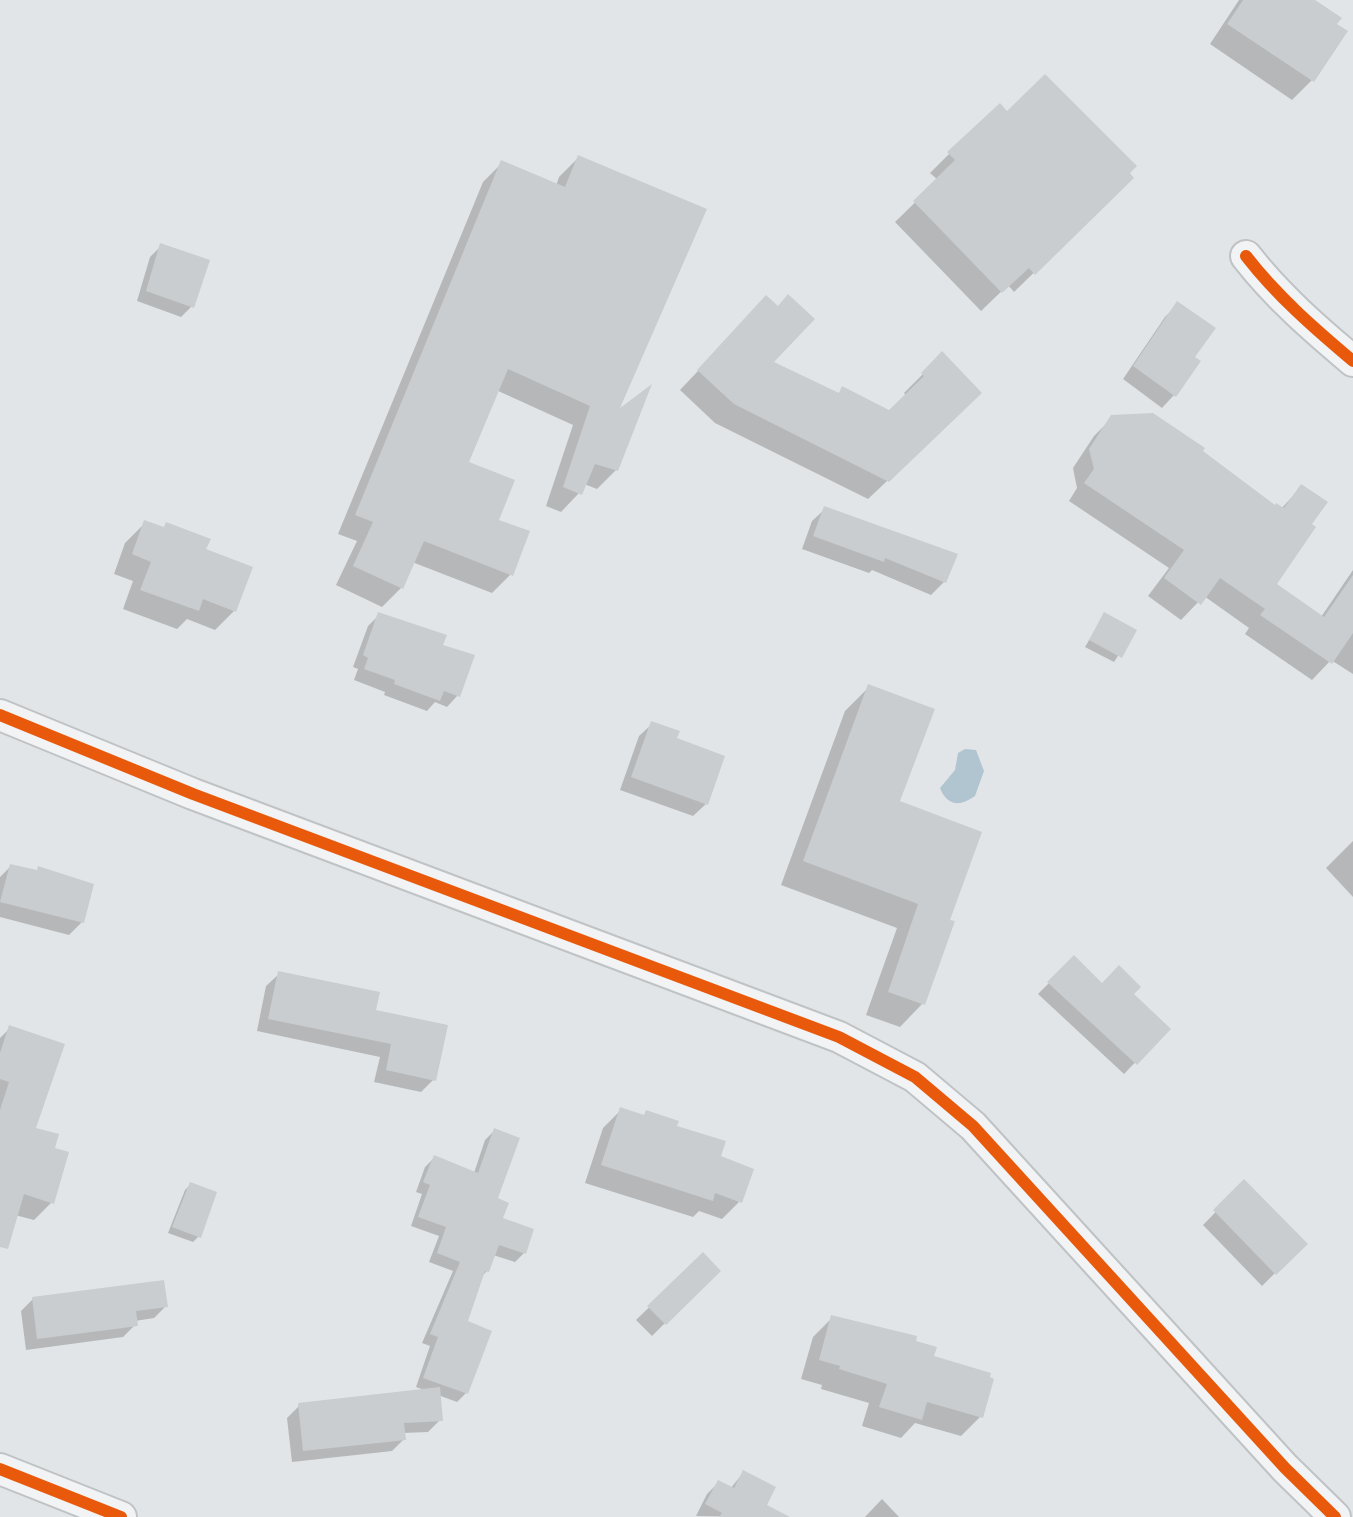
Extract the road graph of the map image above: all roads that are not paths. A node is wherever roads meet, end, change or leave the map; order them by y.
1 (1246, 256) dead end
2 (1353, 361) edge
3 (0, 715) edge
4 (0, 1469) edge
5 (121, 1517) edge
6 (1335, 1517) edge

1 - 2 street
3 - 6 street
4 - 5 street

